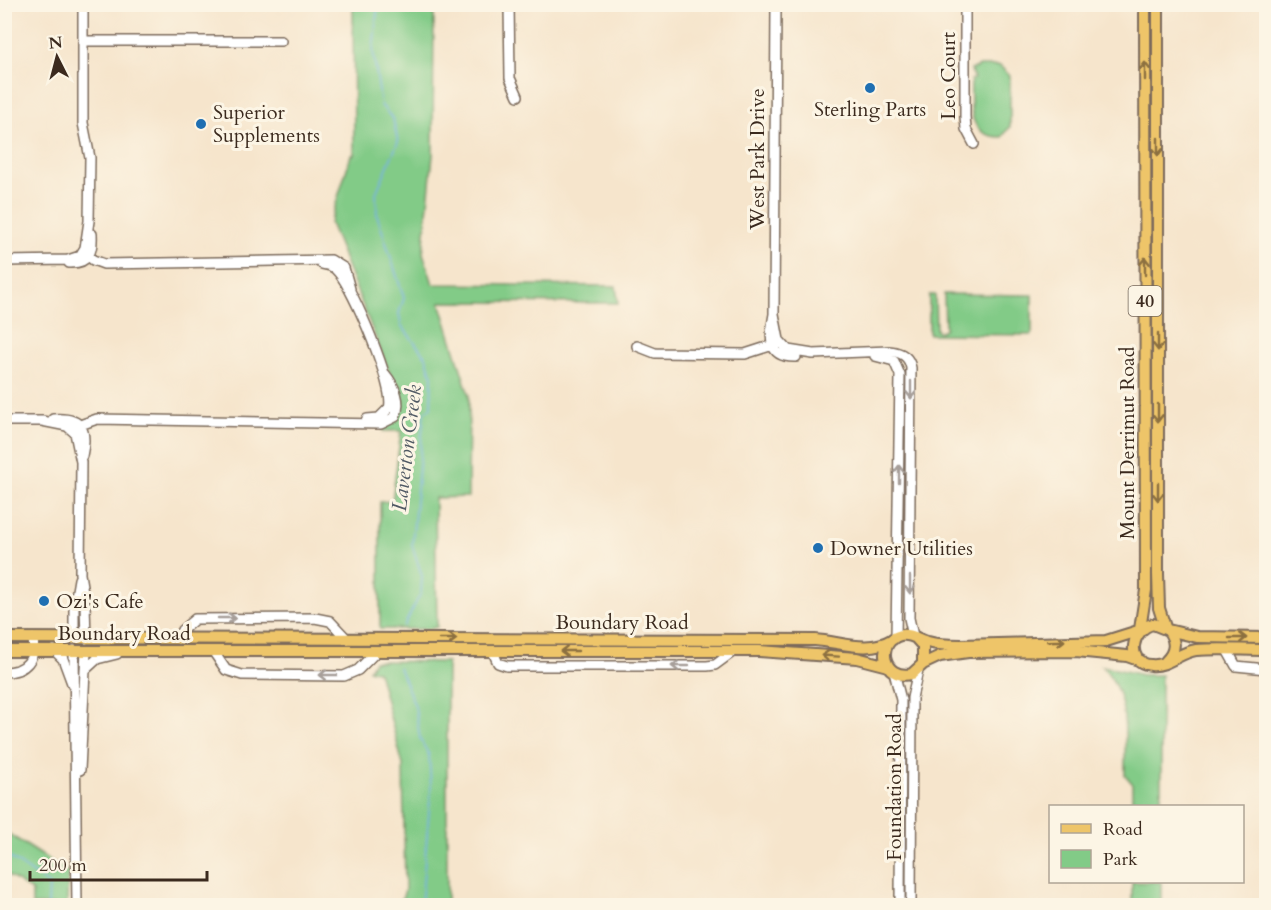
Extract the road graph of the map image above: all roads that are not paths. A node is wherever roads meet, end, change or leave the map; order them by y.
1 (83, 4) edge
2 (510, 4) edge
3 (776, 4) edge
4 (965, 4) edge
5 (1145, 4) edge
6 (1158, 4) edge
7 (83, 41) junction
8 (280, 41) dead end
9 (518, 96) dead end
10 (974, 144) dead end
11 (88, 253) junction
12 (4, 261) edge
13 (638, 346) dead end
14 (776, 347) junction
15 (862, 354) junction
16 (904, 355) junction
17 (894, 361) junction
18 (4, 422) edge
19 (80, 430) junction
20 (899, 497) junction
21 (910, 497) junction
22 (80, 574) junction
23 (1167, 629) junction
24 (1139, 630) junction
25 (914, 637) junction
26 (894, 638) junction
27 (1266, 638) edge
28 (4, 639) edge
29 (33, 639) junction
30 (74, 639) junction
31 (86, 639) junction
32 (178, 639) junction
33 (347, 639) junction
34 (492, 639) junction
35 (54, 650) junction
36 (1227, 650) junction
37 (1266, 650) edge
38 (4, 651) edge
39 (35, 651) junction
40 (80, 651) junction
41 (128, 651) junction
42 (193, 651) junction
43 (213, 651) junction
44 (377, 651) junction
45 (493, 652) junction
46 (1141, 661) junction
47 (1166, 661) junction
48 (920, 667) junction
49 (891, 669) junction
50 (1266, 669) edge
51 (84, 671) junction
52 (4, 672) edge
53 (75, 694) junction
54 (907, 746) junction
55 (78, 787) junction
56 (77, 906) edge
57 (900, 906) edge
58 (911, 906) edge

1 - 7 street
2 - 9 street
3 - 14 street, West Park Drive
4 - 10 street, Leo Court
24 -> 5 main road, Mount Derrimut Road / 40
6 -> 23 main road, Mount Derrimut Road / 40
7 - 8 street
7 - 11 street
11 - 12 street
11 - 19 street
13 - 14 street
14 - 15 street
15 - 16 street
15 - 17 street
16 - 17 street
16 -> 21 street
20 -> 17 street
18 - 19 street
19 - 22 street
20 - 21 street
20 - 26 street
21 -> 25 street
22 - 30 street
22 - 31 street
23 - 24 main road
23 -> 27 main road
23 - 47 main road, 40
25 -> 24 main road
24 - 46 main road, 40
25 - 26 main road
25 - 48 main road
26 - 34 main road, Boundary Road
26 - 49 main road
28 - 29 main road, Boundary Road
29 - 30 main road, Boundary Road
29 - 39 street, Boundary Road
30 - 31 main road, Boundary Road
30 - 40 main road
31 - 32 main road, Boundary Road
31 - 40 main road
32 - 33 main road, Boundary Road
32 -> 33 street, Boundary Road
32 - 42 main road
33 -> 34 main road, Boundary Road
34 - 45 main road
35 - 39 main road, Boundary Road
35 - 40 main road, Boundary Road
35 - 53 street
36 - 37 main road
36 - 47 main road
36 - 50 street
38 - 39 main road, Boundary Road
39 - 52 street, Boundary Road
40 - 41 main road, Boundary Road
40 - 51 street
40 - 53 street
41 - 42 main road, Boundary Road
41 - 51 street
42 - 43 main road, Boundary Road
43 - 44 main road, Boundary Road
44 -> 43 street, Boundary Road
44 - 45 main road, Boundary Road
49 -> 45 main road, Boundary Road
46 - 47 main road
46 - 48 main road
48 - 49 main road
48 - 54 street, Foundation Road
49 - 54 street, Foundation Road
51 - 55 street
53 - 55 street
54 - 57 street, Foundation Road
54 - 58 street, Foundation Road
55 - 56 street

